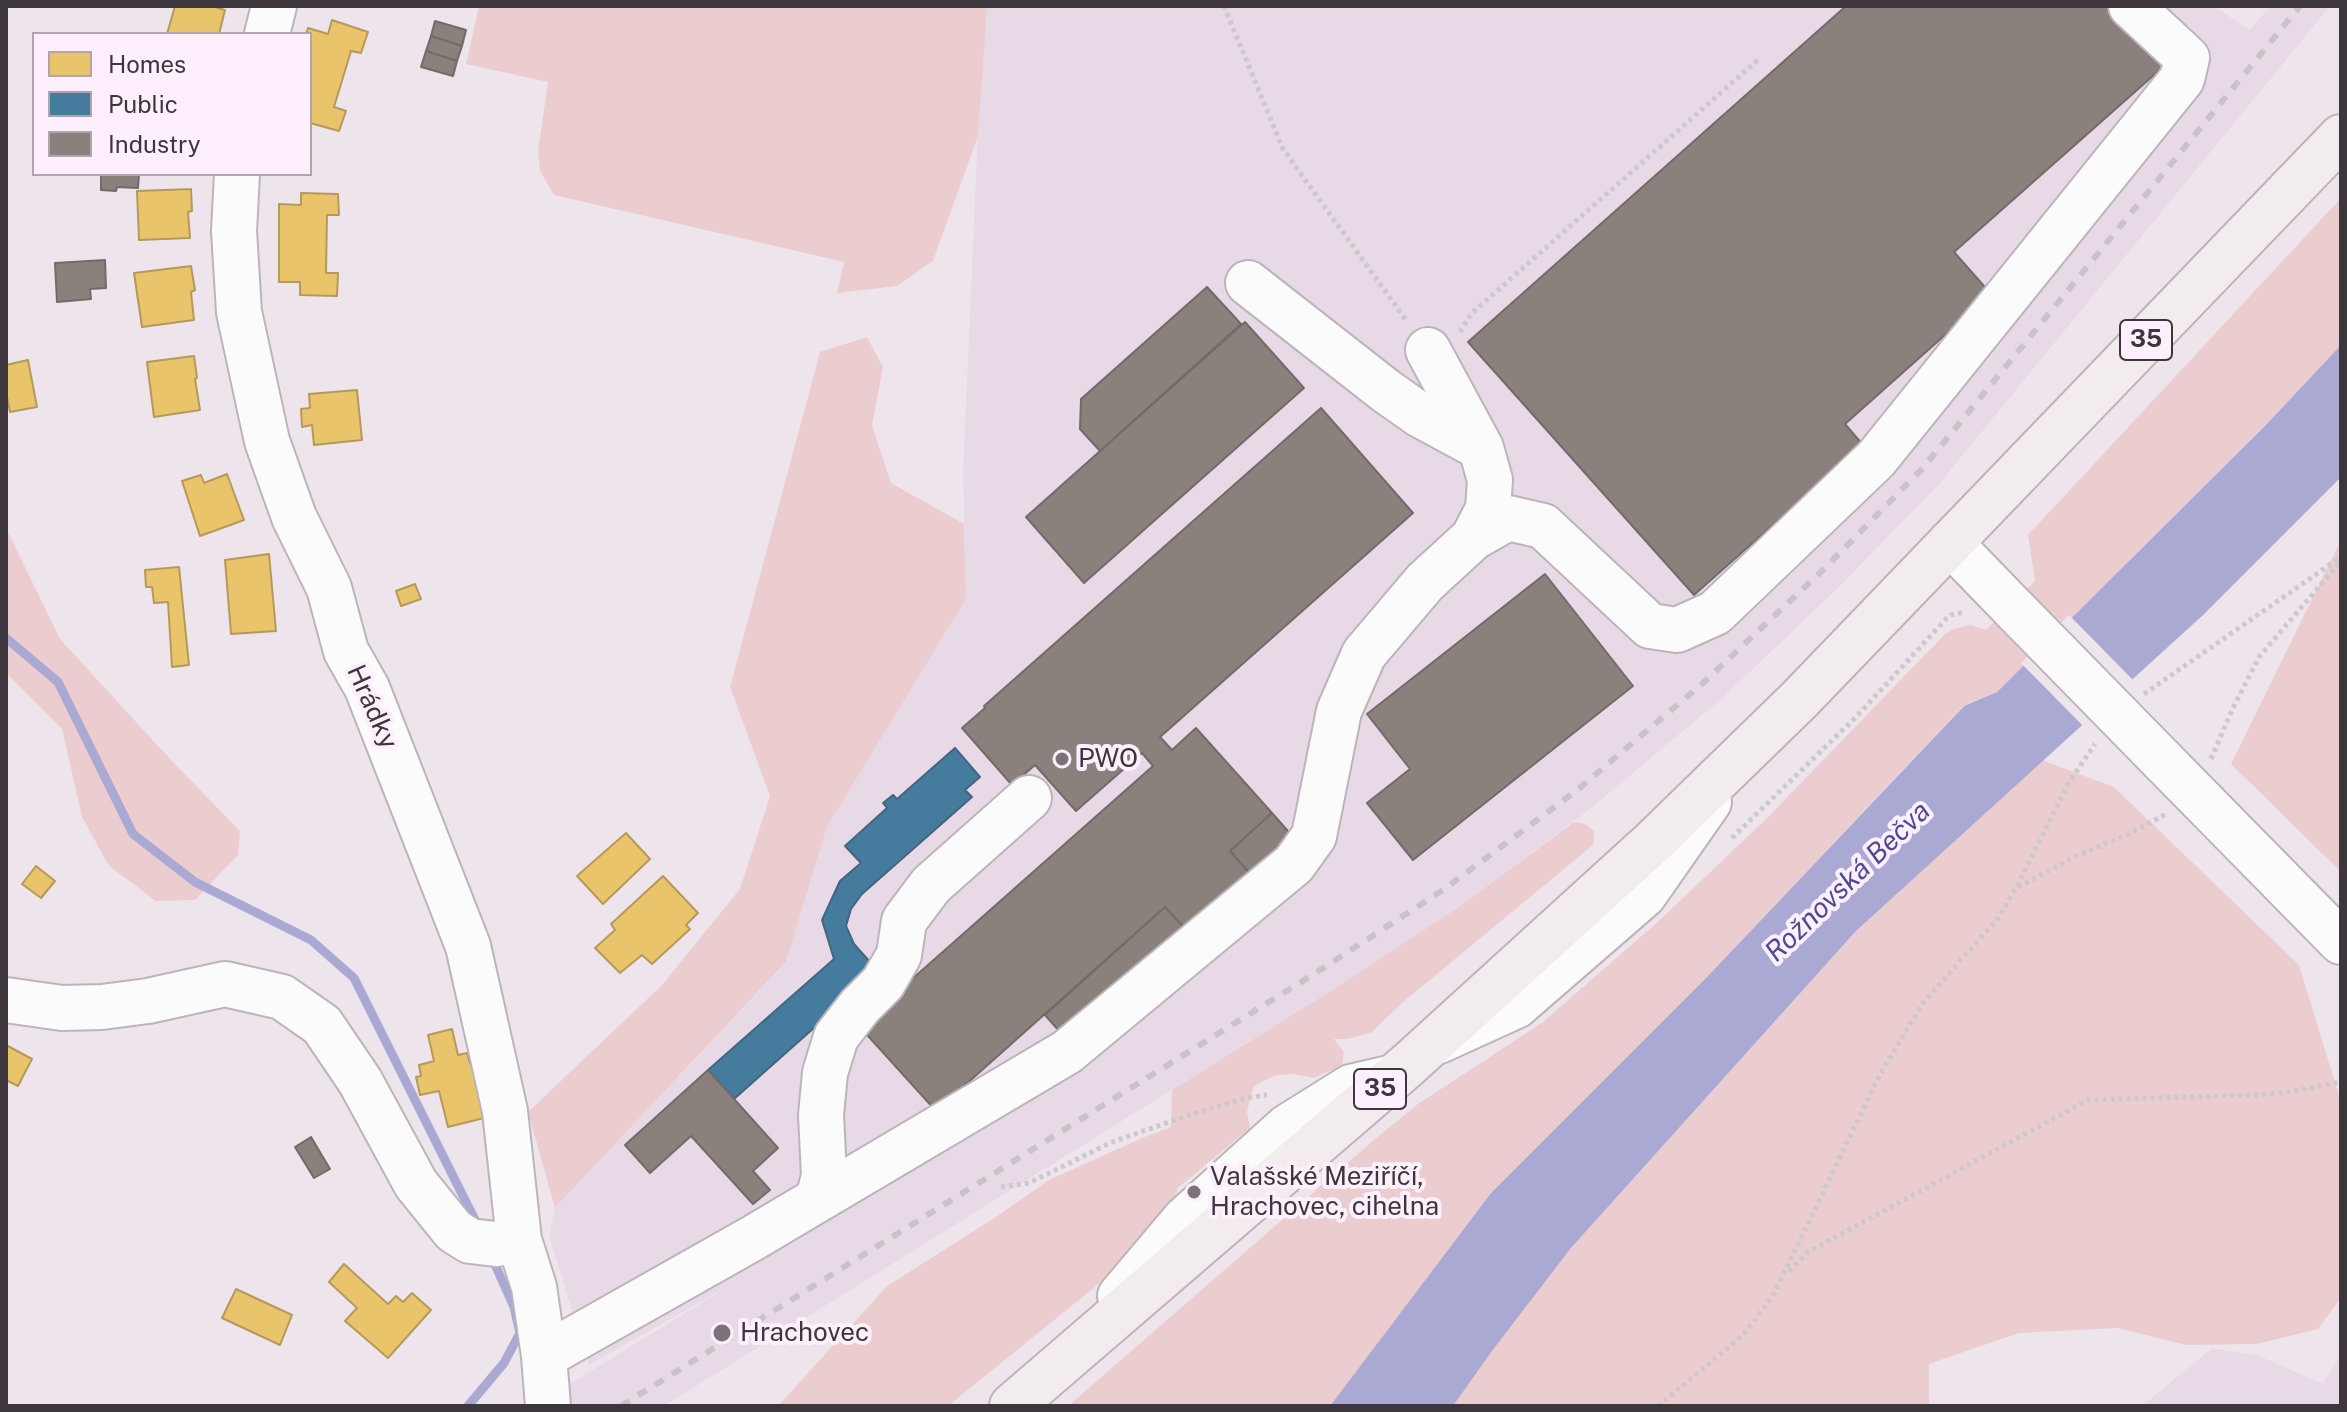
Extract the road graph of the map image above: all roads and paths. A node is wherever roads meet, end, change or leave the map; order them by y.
1 (274, 6) edge
2 (1224, 6) edge
3 (2131, 6) edge
4 (268, 32) edge
5 (1760, 58) dead end
6 (2341, 137) edge
7 (237, 176) edge
8 (1248, 283) dead end
9 (1436, 366) junction
10 (1481, 448) junction
11 (1473, 538) junction
12 (1950, 543) junction
13 (2341, 559) edge
14 (2142, 696) dead end
15 (2105, 734) dead end
16 (2174, 788) junction
17 (1029, 798) dead end
18 (2016, 888) junction
19 (2341, 942) edge
20 (6, 1000) edge
21 (2341, 1082) edge
22 (1280, 1093) dead end
23 (1001, 1187) dead end
24 (818, 1199) junction
25 (495, 1242) junction
26 (1786, 1274) junction
27 (544, 1356) junction
28 (548, 1406) edge
29 (1012, 1406) edge
30 (1658, 1406) edge

1 - 4 street
2 - 9 path
3 - 11 street
5 - 9 path
6 - 12 main road, 35
7 - 25 street, Hrádky
8 - 10 street
9 - 10 street
10 - 11 street
11 - 24 street
12 - 16 street, bridge
12 - 29 main road, 35
13 - 14 path
13 - 16 path
15 - 18 path
16 - 18 path
16 - 19 street
17 - 24 street
18 - 26 path
20 - 25 street
21 - 26 path
22 - 23 path
24 - 27 street
25 - 27 street, Hrádky
26 - 30 path
27 - 28 street, Hrádky

